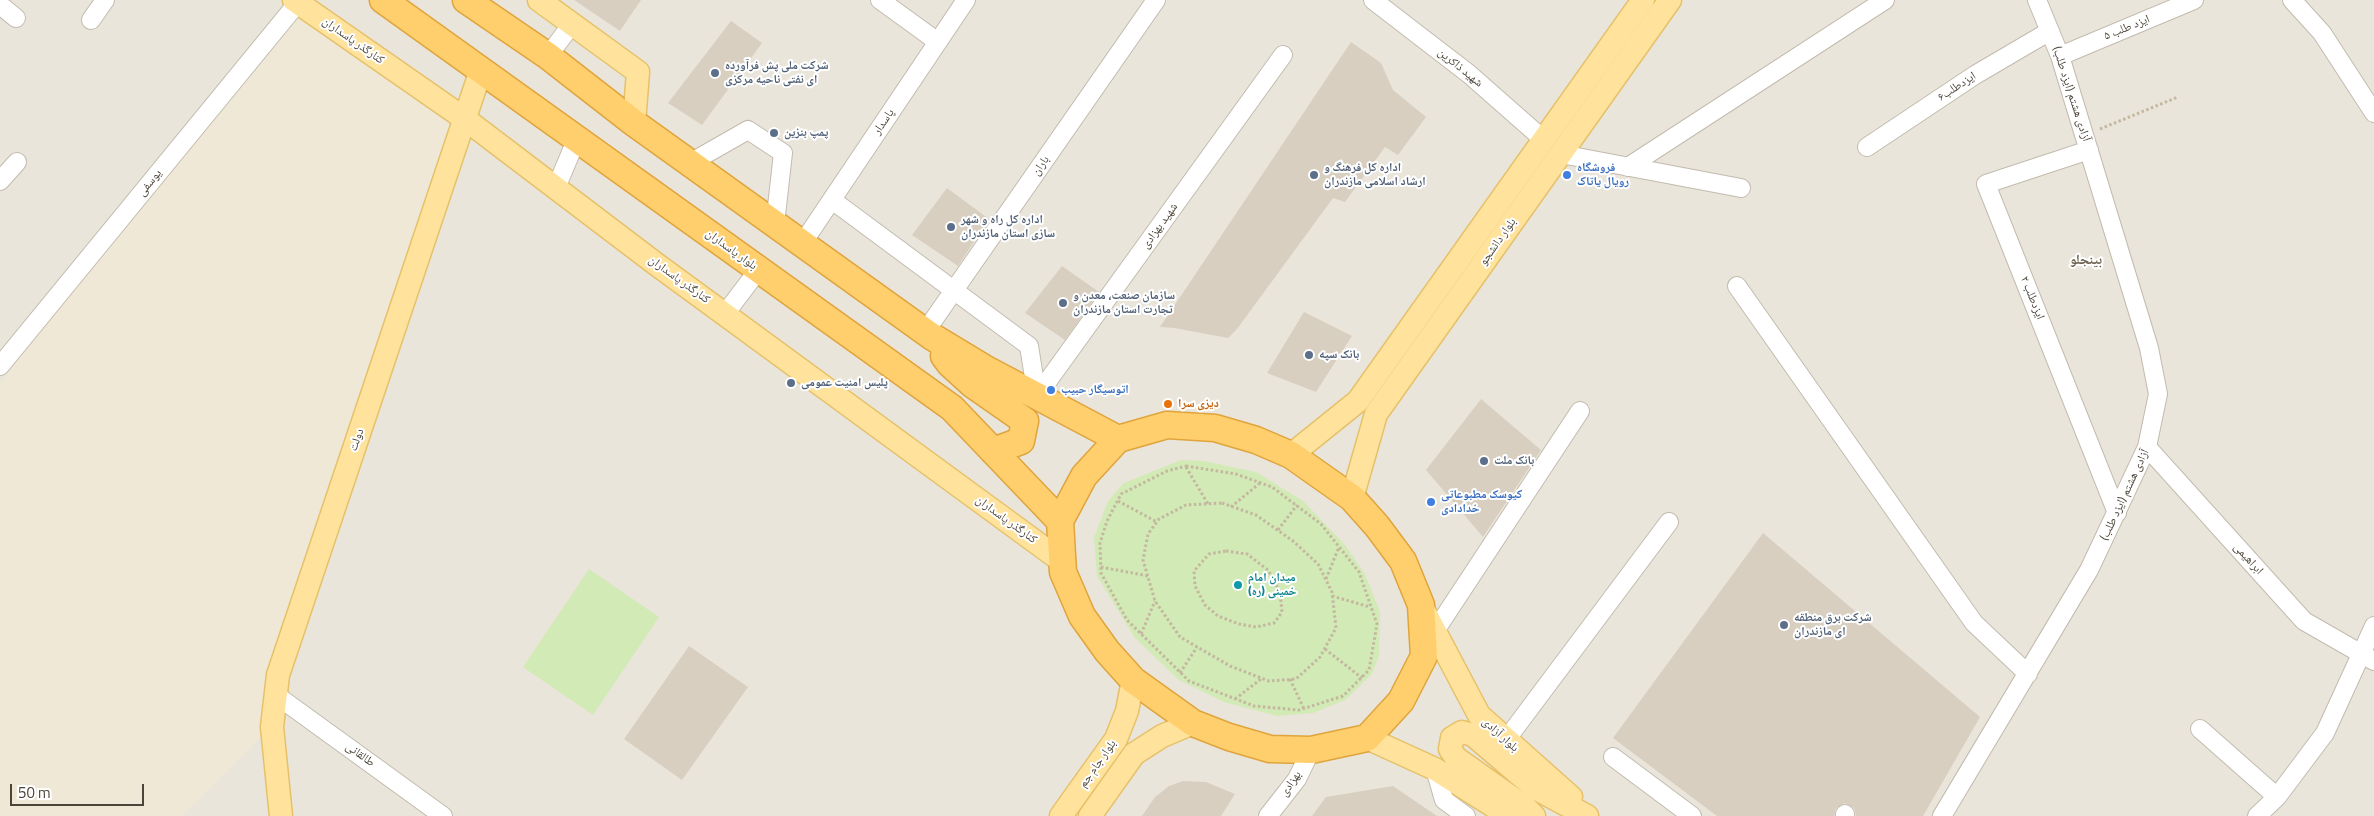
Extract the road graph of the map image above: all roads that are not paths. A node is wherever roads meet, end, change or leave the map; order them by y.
1 (105, 0) edge
2 (383, 0) edge
3 (466, 0) edge
4 (539, 0) edge
5 (880, 0) edge
6 (966, 0) edge
7 (1156, 0) edge
8 (1373, 0) edge
9 (1643, 0) edge
10 (1670, 0) edge
11 (1885, 0) edge
12 (2037, 0) edge
13 (2194, 0) edge
14 (2292, 0) edge
15 (298, 1) edge
16 (0, 6) edge
17 (16, 18) dead end
18 (92, 20) dead end
19 (572, 24) junction
20 (2050, 31) junction
21 (938, 42) junction
22 (1283, 55) dead end
23 (548, 56) junction
24 (2060, 56) junction
25 (481, 70) junction
26 (2374, 113) edge
27 (465, 119) junction
28 (634, 124) junction
29 (577, 138) junction
30 (1544, 140) junction
31 (2086, 143) junction
32 (1867, 147) dead end
33 (1561, 154) junction
34 (17, 162) dead end
35 (690, 163) junction
36 (1628, 166) junction
37 (0, 181) edge
38 (556, 188) junction
39 (1741, 188) dead end
40 (832, 200) junction
41 (774, 224) junction
42 (802, 244) junction
43 (759, 269) junction
44 (1737, 286) dead end
45 (954, 290) junction
46 (725, 314) junction
47 (928, 334) junction
48 (0, 366) edge
49 (1037, 396) junction
50 (1580, 411) dead end
51 (1118, 439) junction
52 (2147, 448) junction
53 (993, 451) junction
54 (1292, 455) junction
55 (1352, 498) junction
56 (2116, 513) junction
57 (1060, 521) junction
58 (1669, 522) dead end
59 (1063, 562) junction
60 (1421, 605) junction
61 (2374, 626) edge
62 (1434, 631) junction
63 (2368, 658) edge
64 (2028, 674) junction
65 (1133, 680) junction
66 (276, 695) junction
67 (1193, 722) junction
68 (2200, 729) dead end
69 (1367, 738) junction
70 (1506, 740) junction
71 (1311, 750) junction
72 (1613, 757) dead end
73 (1435, 769) junction
74 (2277, 797) junction
75 (281, 816) edge
76 (444, 816) edge
77 (1061, 816) edge
78 (1090, 816) edge
79 (1268, 816) edge
80 (1466, 816) edge
81 (1509, 816) edge
82 (1534, 816) edge
83 (1587, 816) edge
84 (1593, 816) edge
85 (1692, 816) edge
86 (1942, 816) edge
87 (2257, 816) edge

1 - 18 street
2 - 25 highway, بلوار پاسداران
3 - 23 highway
4 - 19 main road
5 - 21 street
6 - 21 street, پاسدار
7 - 45 street, باران
8 - 30 street, شهید ذاکرین
9 - 30 main road, بلوار دانشجو
10 - 33 main road, بلوار دانشجو
11 - 36 street
12 - 20 street, آزادی هشتم (ایزد طلب)
13 - 24 street, ايزد طلب ۵
14 - 26 street
15 - 27 main road, کنارگذر پاسداران
15 - 48 street, یوسفی
16 - 17 street
19 - 23 street
19 - 28 main road
20 - 24 street, آزادی هشتم (ایزد طلب)
20 - 32 street, ایزدطلب۶
21 - 40 street, پاسدار
22 - 49 street, شهید بهزادی
23 - 28 highway
24 - 31 street, آزادی هشتم (ایزد طلب)
25 - 27 main road, دولت
25 - 29 highway, بلوار پاسداران
27 - 38 main road, کنارگذر پاسداران
27 - 66 main road, دولت
28 - 35 highway
29 - 38 street
29 - 43 highway, بلوار پاسداران
30 - 54 main road, بلوار دانشجو
31 - 52 street, آزادی هشتم (ایزد طلب)
31 - 56 street, ایزدطلب ۲
33 - 36 street
33 - 55 main road, بلوار دانشجو
34 - 37 street
35 - 41 highway
35 - 41 street
36 - 39 street
38 - 46 main road, کنارگذر پاسداران
40 - 42 street, پاسدار
40 - 45 street
41 - 42 highway
42 - 47 highway
43 - 46 street
43 - 53 highway, بلوار پاسداران
44 - 64 street
45 - 47 street, باران
45 - 49 street
46 - 59 main road, کنارگذر پاسداران
47 - 49 highway
47 - 53 highway
49 - 51 highway
50 - 62 street
51 - 54 highway
51 - 57 highway
52 - 56 street, آزادی هشتم (ایزد طلب)
52 - 63 street, ابراهیمی
53 - 57 highway, بلوار پاسداران
54 - 55 highway
55 - 60 highway
56 - 64 street, آزادی هشتم (ایزد طلب)
57 - 59 highway
58 - 70 street
59 - 65 highway
60 - 62 main road, بلوار آزادی
60 - 69 highway
61 - 63 street
62 - 70 main road, بلوار آزادی
63 - 74 street
64 - 86 street, آزادی هشتم (ایزد طلب)
65 - 67 highway
65 - 77 main road, بلوار جام جم
66 - 75 main road, دولت
66 - 76 street, طالقانی
67 - 71 highway
67 - 78 main road, بلوار جام جم
68 - 74 street
69 - 71 highway
69 - 73 main road
70 - 84 main road, بلوار آزادی
71 - 79 street, بهزادی
72 - 85 street
73 - 80 street
73 - 81 main road
74 - 87 street
82 - 83 main road

